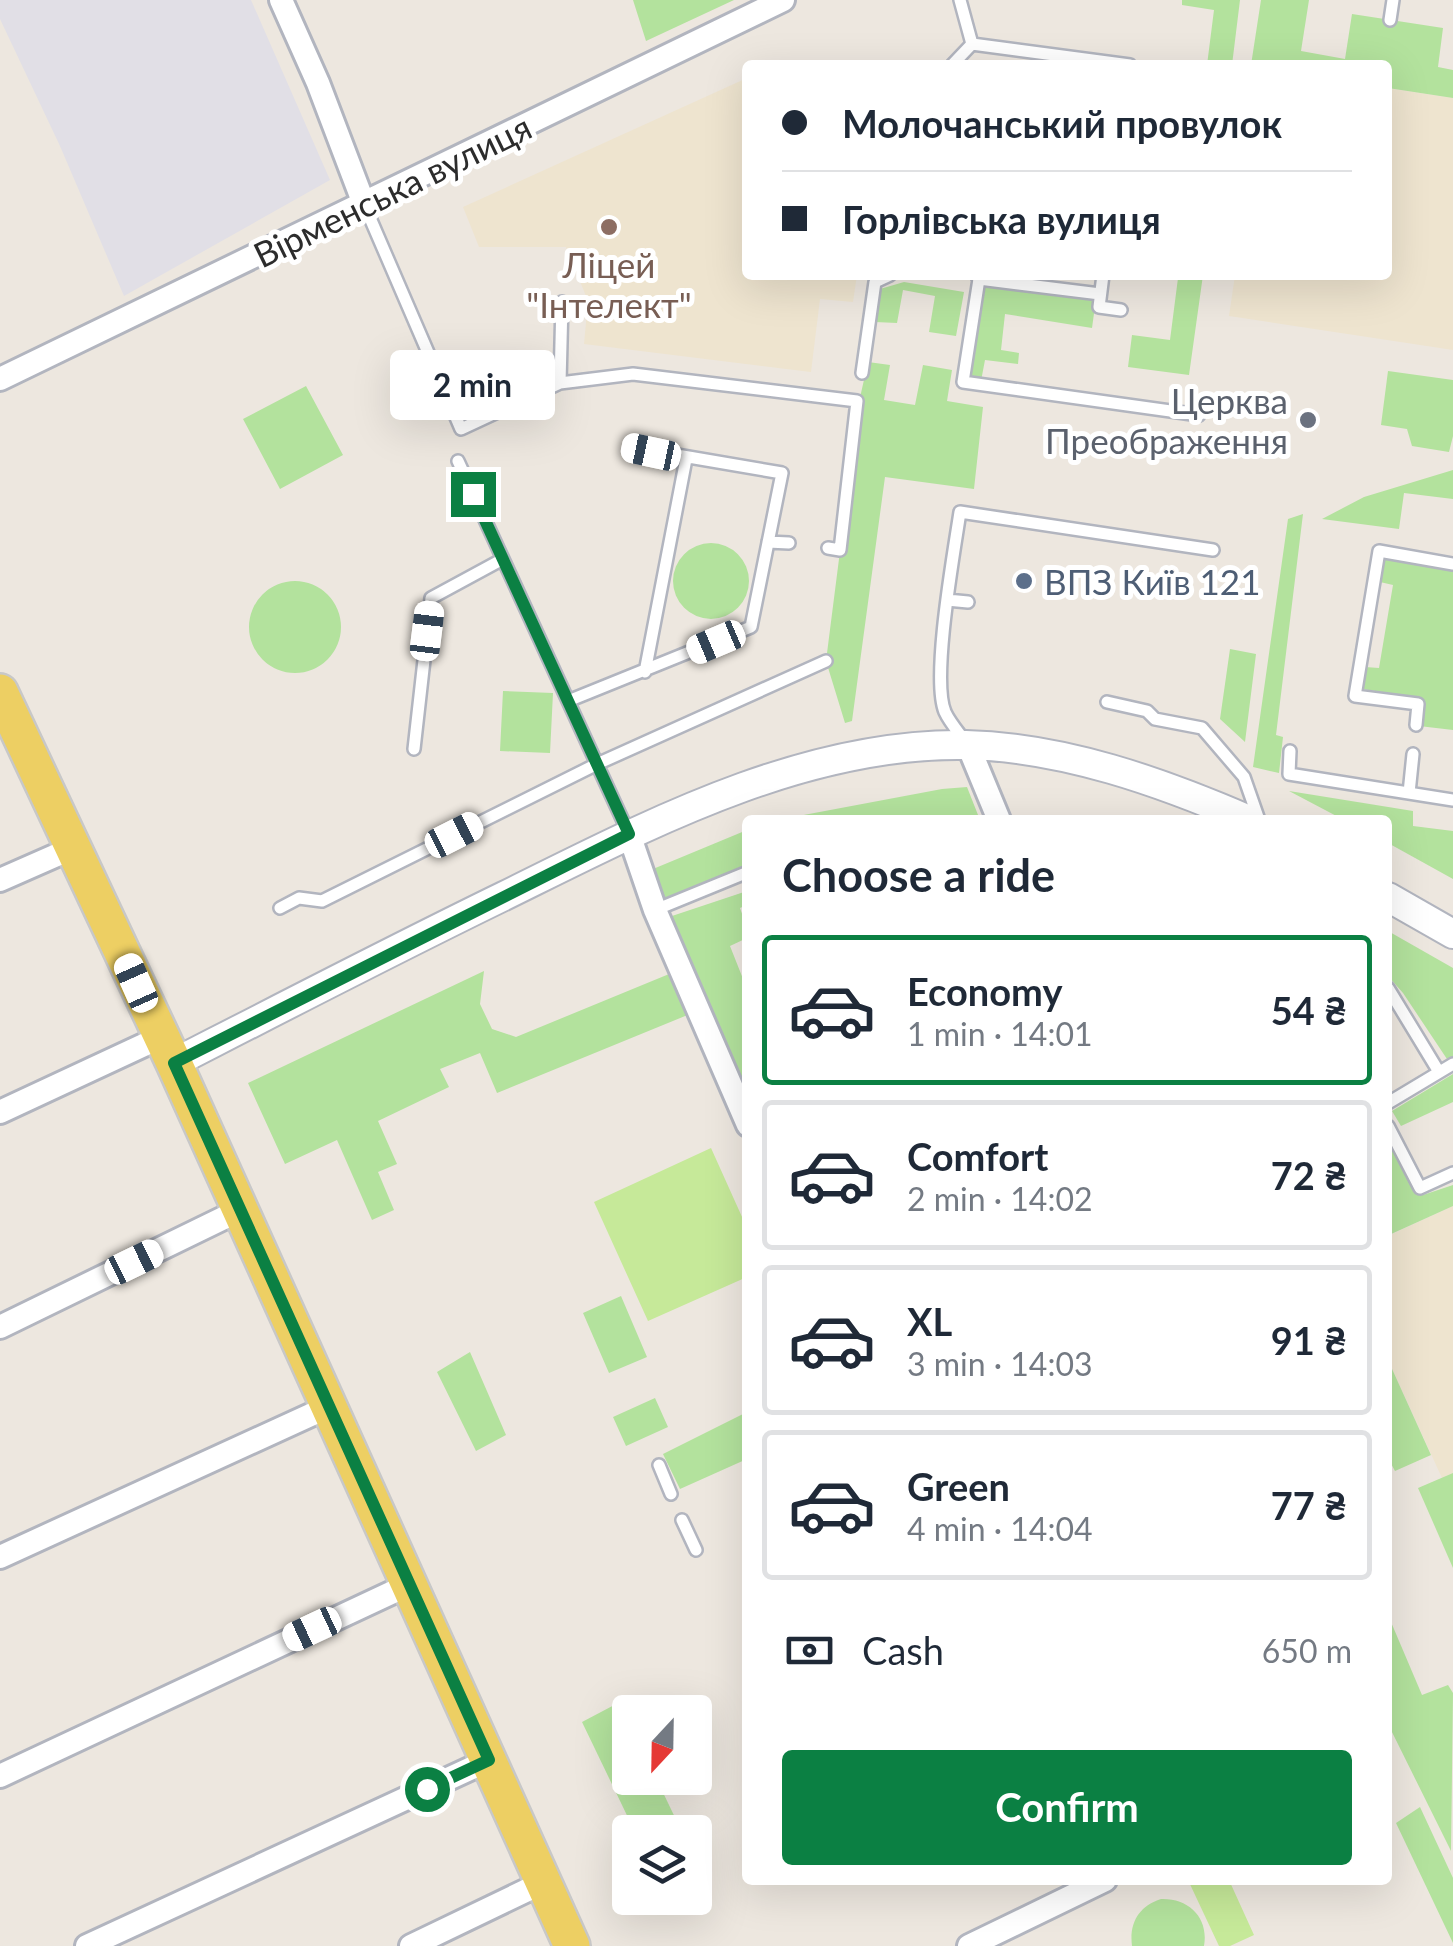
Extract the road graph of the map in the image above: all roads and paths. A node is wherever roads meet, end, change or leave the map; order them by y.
1 (281, 0) edge
2 (782, 0) edge
3 (960, 0) edge
4 (1392, 0) edge
5 (752, 7) edge
6 (1390, 20) dead end
7 (972, 44) junction
8 (957, 60) edge
9 (1092, 60) edge
10 (364, 204) junction
11 (879, 280) edge
12 (978, 280) edge
13 (1000, 280) edge
14 (1101, 280) edge
15 (1100, 294) junction
16 (562, 302) dead end
17 (1121, 310) dead end
18 (862, 373) dead end
19 (0, 379) edge
20 (560, 383) junction
21 (1199, 415) dead end
22 (630, 447) dead end
23 (686, 459) junction
24 (458, 461) dead end
25 (768, 542) junction
26 (789, 542) dead end
27 (828, 548) dead end
28 (1212, 550) dead end
29 (503, 559) junction
30 (1453, 564) edge
31 (948, 600) junction
32 (968, 602) dead end
33 (826, 661) dead end
34 (646, 672) junction
35 (0, 692) edge
36 (568, 701) junction
37 (1107, 702) dead end
38 (1416, 725) dead end
39 (968, 745) junction
40 (414, 749) dead end
41 (1290, 751) dead end
42 (1414, 754) dead end
43 (597, 764) junction
44 (1409, 794) junction
45 (1453, 800) edge
46 (998, 815) edge
47 (1237, 815) edge
48 (1257, 815) edge
49 (629, 834) junction
50 (75, 847) junction
51 (742, 874) edge
52 (0, 880) edge
53 (1392, 899) edge
54 (280, 908) dead end
55 (655, 910) junction
56 (1453, 934) edge
57 (1392, 995) edge
58 (167, 1050) junction
59 (1453, 1064) edge
60 (1439, 1072) junction
61 (1392, 1101) edge
62 (742, 1111) edge
63 (0, 1112) edge
64 (1392, 1134) edge
65 (1453, 1174) edge
66 (238, 1211) junction
67 (0, 1327) edge
68 (328, 1407) junction
69 (659, 1465) dead end
70 (671, 1494) dead end
71 (682, 1520) dead end
72 (696, 1550) dead end
73 (0, 1556) edge
74 (410, 1584) junction
75 (489, 1760) junction
76 (0, 1776) edge
77 (544, 1882) junction
78 (1095, 1885) edge
79 (87, 1946) edge
80 (412, 1946) edge
81 (572, 1946) edge
82 (970, 1946) edge

1 - 10 street
2 - 5 street, Вірменська вулиця
3 - 7 lane
4 - 6 lane
5 - 10 street, Вірменська вулиця
7 - 8 lane
7 - 9 lane
10 - 19 street, Вірменська вулиця
10 - 20 lane
11 - 18 lane
12 - 21 lane
13 - 15 lane
14 - 15 lane
15 - 17 lane
16 - 20 lane
20 - 27 lane
22 - 23 lane
23 - 25 lane
23 - 34 lane
24 - 29 lane
25 - 26 lane
25 - 34 lane
28 - 31 lane
29 - 36 lane
29 - 40 lane
30 - 38 lane
31 - 32 lane
31 - 39 lane
33 - 43 lane
34 - 36 lane
35 - 50 main road
36 - 43 lane
37 - 48 lane
39 - 46 street
39 - 47 street
39 - 49 street
41 - 44 lane
42 - 44 lane
43 - 49 lane
43 - 54 lane
44 - 45 lane
49 - 55 street
49 - 58 street
50 - 52 street
50 - 58 main road
51 - 55 lane
53 - 56 street
55 - 62 street
57 - 60 lane
58 - 63 street
58 - 66 main road
59 - 60 lane
60 - 61 lane
64 - 65 lane
66 - 67 street
66 - 68 main road
68 - 73 street
68 - 74 main road
69 - 70 lane
71 - 72 lane
74 - 75 main road
74 - 76 street
75 - 77 main road
75 - 79 street
77 - 80 street
77 - 81 main road
78 - 82 street

